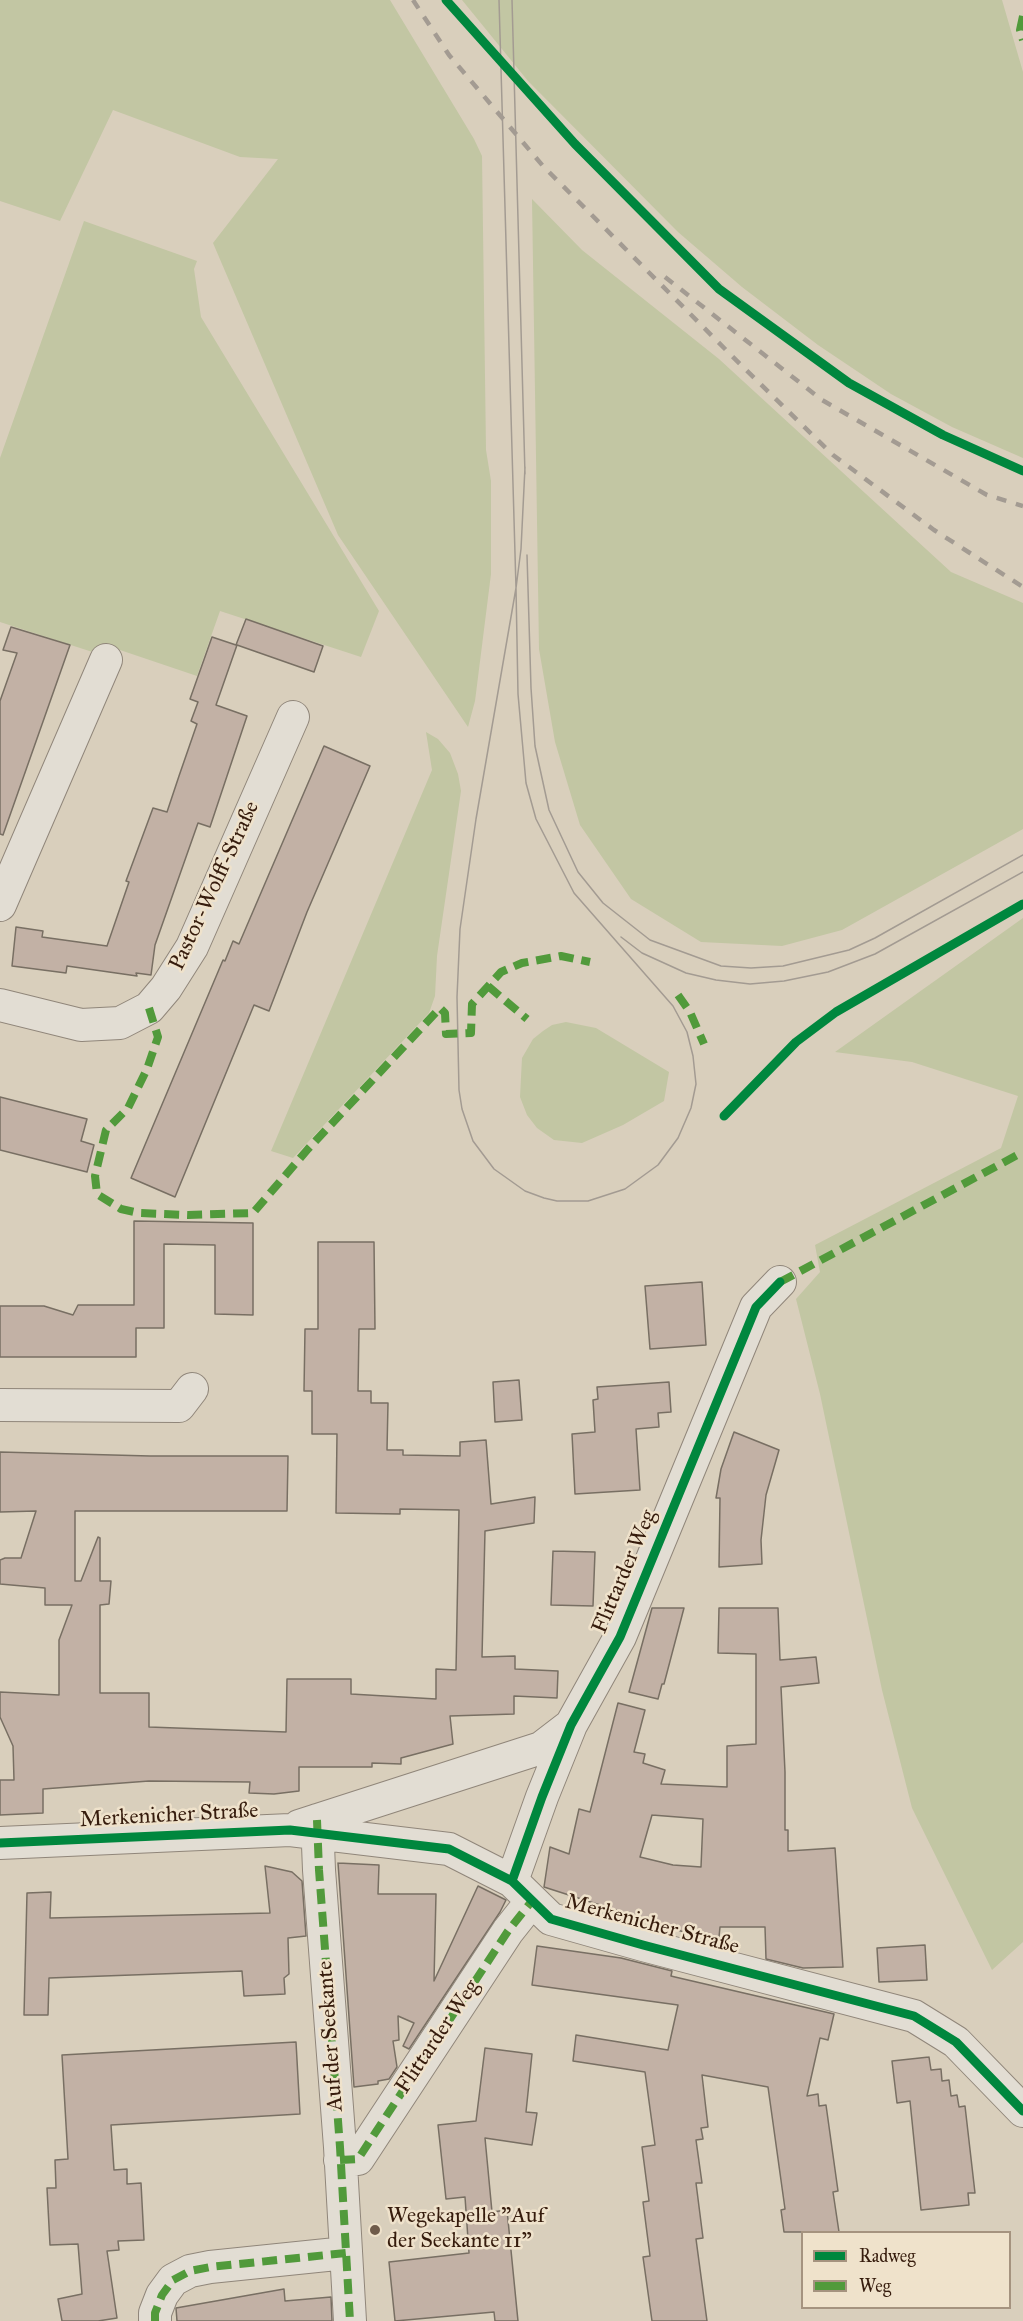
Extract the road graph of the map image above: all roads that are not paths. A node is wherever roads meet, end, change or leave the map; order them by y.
1 (106, 660) dead end
2 (293, 717) dead end
3 (0, 905) edge
4 (0, 1005) edge
5 (780, 1282) dead end
6 (192, 1389) dead end
7 (0, 1405) edge
8 (571, 1725) junction
9 (308, 1827) junction
10 (0, 1843) edge
11 (521, 1891) junction
12 (1023, 2111) edge
13 (340, 2160) junction
14 (346, 2253) junction
15 (155, 2321) edge
16 (350, 2321) edge

1 - 3 street
2 - 4 street, Pastor-Wolff-Straße
5 - 8 street, Flittarder Weg
6 - 7 street
8 - 9 street, Merkenicher Straße
8 - 11 street, Flittarder Weg
9 - 10 street, Merkenicher Straße
9 - 11 street, Merkenicher Straße
9 - 13 street, Auf der Seekante
11 - 12 street, Merkenicher Straße
11 - 13 street, Flittarder Weg
13 - 14 street, Auf der Seekante
14 - 15 street
14 - 16 street, Auf der Seekante

